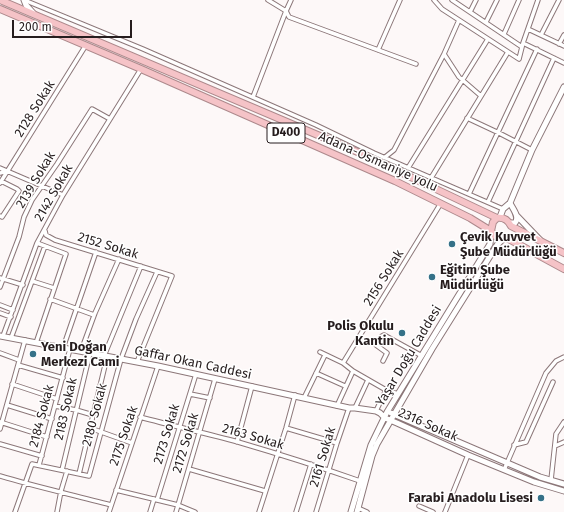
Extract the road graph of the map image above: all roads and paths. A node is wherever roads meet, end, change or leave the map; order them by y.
1 (0, 0) edge
2 (24, 0) edge
3 (268, 0) edge
4 (291, 0) edge
5 (400, 0) edge
6 (434, 0) edge
7 (452, 0) edge
8 (476, 0) edge
9 (497, 0) edge
10 (519, 0) edge
11 (538, 0) edge
12 (559, 0) edge
13 (0, 9) edge
14 (286, 11) junction
15 (470, 12) junction
16 (35, 15) junction
17 (459, 20) junction
18 (486, 22) junction
19 (528, 29) junction
20 (504, 34) junction
21 (541, 35) junction
22 (564, 35) edge
23 (488, 39) junction
24 (524, 43) junction
25 (559, 44) junction
26 (86, 46) junction
27 (564, 46) edge
28 (522, 47) junction
29 (537, 49) junction
30 (378, 50) junction
31 (508, 52) junction
32 (444, 54) junction
33 (554, 58) junction
34 (564, 63) edge
35 (416, 64) dead end
36 (141, 69) junction
37 (462, 80) junction
38 (564, 87) edge
39 (481, 96) junction
40 (253, 97) junction
41 (467, 118) junction
42 (110, 119) junction
43 (499, 133) junction
44 (516, 142) junction
45 (532, 150) junction
46 (384, 158) junction
47 (0, 168) edge
48 (408, 168) junction
49 (7, 171) junction
50 (0, 173) edge
51 (431, 178) junction
52 (0, 182) edge
53 (42, 186) junction
54 (470, 194) junction
55 (63, 195) junction
56 (488, 202) junction
57 (441, 203) junction
58 (510, 203) junction
59 (503, 209) junction
60 (0, 216) edge
61 (517, 216) junction
62 (498, 218) junction
63 (511, 224) junction
64 (45, 229) junction
65 (491, 231) junction
66 (505, 237) junction
67 (541, 241) junction
68 (37, 243) junction
69 (45, 246) junction
70 (96, 252) junction
71 (564, 253) edge
72 (118, 259) junction
73 (141, 266) junction
74 (564, 269) edge
75 (157, 272) junction
76 (1, 278) edge
77 (32, 281) junction
78 (23, 284) junction
79 (0, 288) edge
80 (54, 288) junction
81 (50, 299) junction
82 (0, 305) edge
83 (76, 308) junction
84 (13, 310) junction
85 (0, 313) edge
86 (94, 315) junction
87 (11, 316) junction
88 (2, 336) edge
89 (11, 338) junction
90 (25, 340) junction
91 (36, 343) junction
92 (63, 348) junction
93 (70, 349) junction
94 (81, 352) junction
95 (320, 352) dead end
96 (0, 353) edge
97 (90, 353) junction
98 (325, 355) junction
99 (106, 356) junction
100 (422, 356) junction
101 (564, 357) edge
102 (121, 359) junction
103 (19, 360) junction
104 (383, 361) dead end
105 (137, 362) junction
106 (343, 363) junction
107 (18, 365) junction
108 (158, 366) junction
109 (353, 371) junction
110 (316, 373) junction
111 (196, 374) junction
112 (62, 378) junction
113 (215, 379) junction
114 (368, 380) junction
115 (552, 382) dead end
116 (12, 384) junction
117 (252, 386) junction
118 (345, 386) junction
119 (386, 390) junction
120 (190, 394) junction
121 (398, 394) junction
122 (295, 396) junction
123 (210, 398) junction
124 (304, 398) junction
125 (57, 399) junction
126 (7, 405) junction
127 (55, 406) junction
128 (337, 406) junction
129 (349, 408) junction
130 (355, 408) junction
131 (76, 410) junction
132 (378, 412) junction
133 (387, 412) junction
134 (393, 414) junction
135 (93, 415) junction
136 (140, 417) junction
137 (384, 418) junction
138 (52, 419) junction
139 (391, 420) junction
140 (1, 422) edge
141 (564, 422) edge
142 (90, 428) junction
143 (180, 428) junction
144 (286, 428) junction
145 (0, 429) edge
146 (101, 432) junction
147 (200, 433) junction
148 (47, 437) junction
149 (237, 442) junction
150 (564, 442) edge
151 (132, 443) junction
152 (337, 443) junction
153 (0, 444) edge
154 (514, 445) junction
155 (555, 446) junction
156 (277, 454) junction
157 (468, 455) junction
158 (42, 456) junction
159 (507, 463) junction
160 (311, 464) junction
161 (39, 466) junction
162 (189, 469) junction
163 (62, 470) junction
164 (328, 470) junction
165 (504, 470) junction
166 (68, 471) junction
167 (79, 474) junction
168 (0, 476) edge
169 (551, 480) junction
170 (360, 481) junction
171 (26, 484) junction
172 (564, 484) edge
173 (116, 490) junction
174 (265, 491) junction
175 (564, 491) edge
176 (61, 492) junction
177 (155, 500) junction
178 (111, 505) junction
179 (178, 505) junction
180 (419, 506) dead end
181 (357, 510) edge
182 (15, 512) edge
183 (57, 512) edge
184 (109, 512) edge
185 (150, 512) edge
186 (176, 512) edge
187 (195, 512) edge
188 (259, 512) edge
189 (296, 512) edge
190 (316, 512) edge
191 (351, 512) edge
192 (367, 512) edge
193 (433, 512) edge
194 (445, 512) edge

1 - 16 highway, Adana-Osmaniye yolu / D400
2 - 16 main road
2 - 40 street
3 - 14 street
4 - 14 street
5 - 30 street
6 - 17 street
7 - 15 street
8 - 15 street
9 - 18 street
10 - 20 street
11 - 19 street
12 - 21 street
13 - 26 highway, Adana-Osmaniye yolu / D400
14 - 30 street
14 - 40 street
15 - 18 street
16 - 62 highway, Adana-Osmaniye yolu / D400
17 - 23 street
17 - 32 street
18 - 20 street
19 - 21 street
19 - 24 street
20 - 28 street
21 - 25 street
22 - 25 street
23 - 31 street
23 - 37 street
24 - 28 street
24 - 29 street
25 - 27 street
26 - 36 highway, Adana-Osmaniye yolu / D400
26 - 49 street, 2128 Sokak
28 - 31 street
29 - 33 street
29 - 43 street
30 - 35 street
31 - 39 street
32 - 37 street
32 - 46 street
33 - 34 street
33 - 44 street
36 - 42 street, 2142 Sokak
36 - 57 highway, Adana-Osmaniye yolu / D400
37 - 39 street
37 - 48 street
38 - 45 main road
39 - 41 street
40 - 46 street
41 - 43 street
41 - 51 street
42 - 53 street, 2139 Sokak
42 - 55 street, 2142 Sokak
43 - 44 street
43 - 54 street
44 - 45 street
44 - 56 street
45 - 58 main road
46 - 48 street
47 - 49 street
48 - 51 street
49 - 50 street
49 - 52 street, 2128 Sokak
49 - 53 street
51 - 54 street
52 - 60 street
53 - 55 street
53 - 76 street, 2139 Sokak
54 - 56 street
55 - 64 street, 2142 Sokak
56 - 59 street
57 - 65 highway, Adana-Osmaniye yolu / D400
57 - 106 street, 2156 Sokak
58 - 59 main road
58 - 61 main road
59 - 62 main road
61 - 63 main road
61 - 67 main road
62 - 63 highway, Adana-Osmaniye yolu / D400
62 - 65 highway, Yaşar Doğu Caddesi
63 - 66 highway, Yaşar Doğu Caddesi
63 - 67 highway, Adana-Osmaniye yolu / D400
64 - 68 street, 2142 Sokak
64 - 70 street, 2152 Sokak
65 - 66 highway, Adana-Osmaniye yolu / D400
65 - 100 main road, Yaşar Doğu Caddesi
66 - 74 highway, Adana-Osmaniye yolu / D400
66 - 134 main road, Yaşar Doğu Caddesi
67 - 71 highway, Adana-Osmaniye yolu / D400
68 - 69 street
68 - 78 street, 2142 Sokak
69 - 77 street
69 - 80 street
70 - 72 street, 2152 Sokak
70 - 83 street
72 - 73 street, 2152 Sokak
72 - 86 street
73 - 75 street, 2152 Sokak
73 - 99 street
75 - 102 street, 2180 Sokak
75 - 105 street, 2152 Sokak
76 - 78 street
76 - 79 street, 2139 Sokak
77 - 80 street
77 - 89 street
78 - 84 street, 2142 Sokak
80 - 81 street
81 - 83 street
81 - 91 street
82 - 84 street
83 - 86 street
83 - 92 street
84 - 87 street, 2142 Sokak
85 - 87 street
86 - 94 street
87 - 88 street, 2142 Sokak
88 - 89 main road, Gaffar Okan Caddesi
89 - 90 main road, Gaffar Okan Caddesi
90 - 91 main road, Gaffar Okan Caddesi
90 - 103 street
91 - 92 main road, Gaffar Okan Caddesi
92 - 93 main road, Gaffar Okan Caddesi
93 - 94 main road, Gaffar Okan Caddesi
93 - 112 street, 2184 Sokak
94 - 97 main road, Gaffar Okan Caddesi
95 - 98 street
96 - 103 street
97 - 99 main road, Gaffar Okan Caddesi
97 - 131 street, 2183 Sokak
98 - 106 street
98 - 110 street
99 - 102 main road, Gaffar Okan Caddesi
99 - 135 street
100 - 104 street
100 - 121 main road, Yaşar Doğu Caddesi
101 - 154 street
102 - 105 main road, Gaffar Okan Caddesi
102 - 146 street, 2180 Sokak
103 - 107 street
105 - 108 main road, Gaffar Okan Caddesi
106 - 109 street
107 - 112 street
107 - 116 street
108 - 111 main road, Gaffar Okan Caddesi
108 - 136 street, 2175 Sokak
109 - 114 street
109 - 118 street
110 - 118 street
110 - 124 street
111 - 113 main road, Gaffar Okan Caddesi
111 - 120 street, 2173 Sokak
112 - 125 street, 2184 Sokak
113 - 117 main road, Gaffar Okan Caddesi
113 - 123 street, 2172 Sokak
114 - 119 street
114 - 130 street
115 - 154 street
116 - 125 street
116 - 126 street
117 - 122 main road, Gaffar Okan Caddesi
117 - 149 street
118 - 128 street
119 - 121 street
119 - 132 street
120 - 123 street
120 - 143 street, 2173 Sokak
121 - 133 main road, Yaşar Doğu Caddesi
122 - 124 main road, Gaffar Okan Caddesi
122 - 144 street
123 - 147 street, 2172 Sokak
124 - 128 main road, Gaffar Okan Caddesi
125 - 127 street, 2184 Sokak
126 - 138 street
126 - 140 street
127 - 131 street
127 - 138 street, 2184 Sokak
128 - 129 main road, Gaffar Okan Caddesi
129 - 130 main road, Gaffar Okan Caddesi
129 - 152 street, 2161 Sokak
130 - 132 main road, Gaffar Okan Caddesi
131 - 135 street
131 - 163 street, 2183 Sokak
132 - 133 main road, 2316 Sokak
132 - 137 main road, 2316 Sokak
133 - 134 main road, 2316 Sokak
133 - 137 main road, Yaşar Doğu Caddesi
134 - 139 main road, Yaşar Doğu Caddesi
134 - 159 main road, 2316 Sokak
135 - 142 street
136 - 143 street, 2163 Sokak
136 - 151 street, 2175 Sokak
137 - 139 main road, 2316 Sokak
137 - 170 main road, Yaşar Doğu Caddesi
138 - 148 street, 2184 Sokak
139 - 157 main road, 2316 Sokak
139 - 181 main road, Yaşar Doğu Caddesi
140 - 145 street
140 - 148 street
141 - 155 street
142 - 146 street
142 - 167 street
143 - 147 street, 2163 Sokak
143 - 177 street, 2173 Sokak
144 - 152 street
144 - 156 street
146 - 151 street
146 - 167 street, 2180 Sokak
147 - 149 street, 2163 Sokak
147 - 162 street, 2172 Sokak
148 - 158 street, 2184 Sokak
149 - 156 street, 2163 Sokak
150 - 155 street
151 - 173 street, 2175 Sokak
152 - 164 street, 2161 Sokak
153 - 158 street
154 - 159 street
155 - 169 street
156 - 160 street, 2163 Sokak
156 - 174 street
157 - 165 main road, 2316 Sokak
157 - 194 street
158 - 161 street, 2184 Sokak
159 - 165 street
159 - 169 main road, 2316 Sokak
160 - 164 street, 2163 Sokak
160 - 189 street
161 - 163 street
161 - 171 street
162 - 174 street
162 - 179 street, 2172 Sokak
163 - 166 street
164 - 170 street, 2163 Sokak
164 - 190 street, 2161 Sokak
165 - 175 main road, 2316 Sokak
166 - 167 street
166 - 176 street
168 - 171 street
169 - 172 main road, 2316 Sokak
170 - 191 main road, Yaşar Doğu Caddesi
171 - 176 street
171 - 182 street
173 - 177 street
173 - 178 street, 2175 Sokak
174 - 188 street
176 - 178 street
176 - 183 street
177 - 179 street
177 - 185 street, 2173 Sokak
178 - 184 street, 2175 Sokak
179 - 186 street, 2172 Sokak
179 - 187 street
180 - 193 street
181 - 192 street

